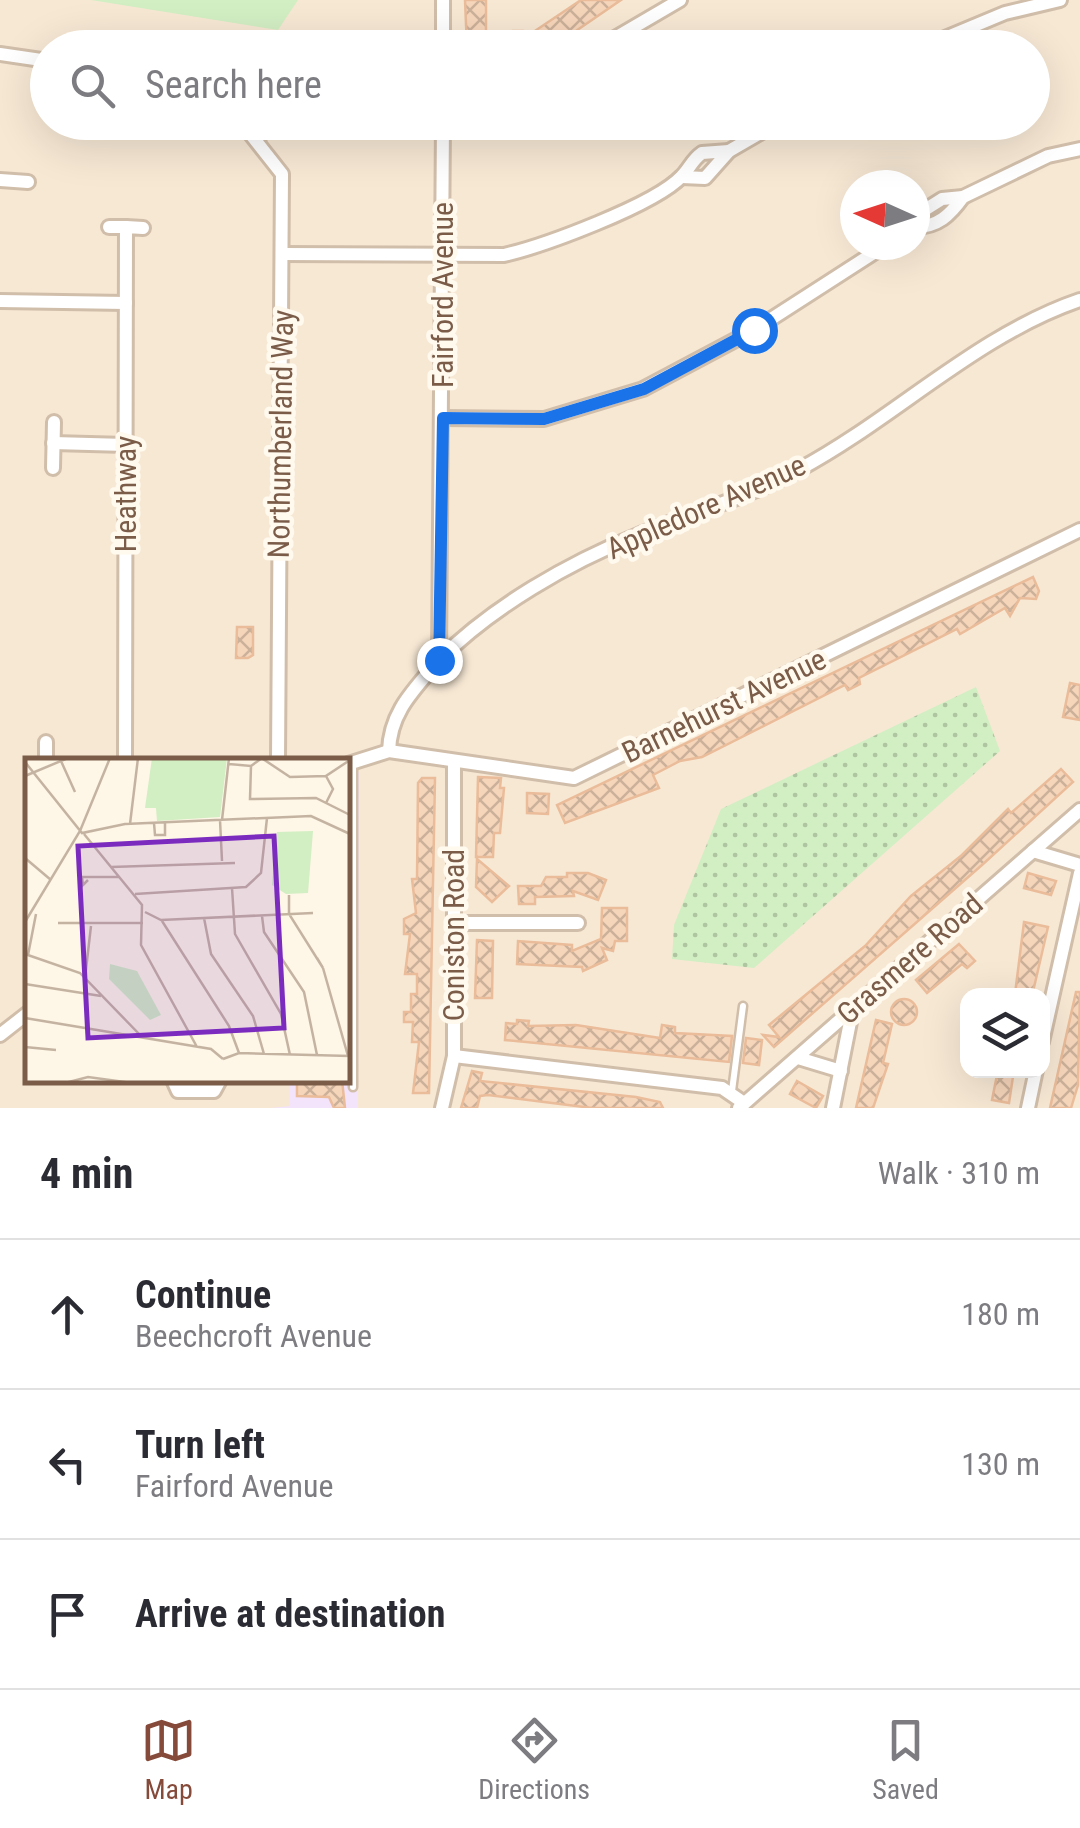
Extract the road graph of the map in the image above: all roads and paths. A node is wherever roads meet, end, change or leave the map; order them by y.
1 (443, 0) edge
2 (680, 0) edge
3 (1060, 0) edge
4 (443, 30) edge
5 (629, 30) edge
6 (964, 30) edge
7 (0, 54) edge
8 (30, 58) edge
9 (257, 140) edge
10 (443, 140) edge
11 (749, 140) edge
12 (1080, 149) edge
13 (729, 152) junction
14 (682, 177) junction
15 (0, 180) edge
16 (28, 182) dead end
17 (108, 226) dead end
18 (930, 226) edge
19 (126, 227) junction
20 (143, 228) dead end
21 (283, 254) junction
22 (443, 256) junction
23 (863, 260) edge
24 (0, 300) edge
25 (1080, 300) edge
26 (126, 303) junction
27 (443, 418) junction
28 (54, 422) dead end
29 (53, 444) junction
30 (126, 445) junction
31 (53, 468) dead end
32 (1080, 530) edge
33 (439, 660) junction
34 (46, 742) dead end
35 (389, 750) junction
36 (46, 758) edge
37 (125, 758) edge
38 (278, 758) edge
39 (454, 762) junction
40 (350, 763) edge
41 (1080, 810) edge
42 (1033, 851) junction
43 (1080, 865) edge
44 (1080, 873) edge
45 (578, 922) dead end
46 (455, 923) junction
47 (351, 990) edge
48 (743, 1006) dead end
49 (1050, 1006) edge
50 (25, 1015) edge
51 (847, 1015) junction
52 (0, 1035) edge
53 (454, 1056) junction
54 (798, 1058) junction
55 (841, 1072) junction
56 (1034, 1078) edge
57 (174, 1083) edge
58 (218, 1083) edge
59 (353, 1087) dead end
60 (732, 1091) junction
61 (742, 1106) edge
62 (442, 1108) edge
63 (833, 1108) edge
64 (1028, 1108) edge

1 - 4 street
2 - 5 street
3 - 6 street
7 - 8 street
9 - 21 street, Northumberland Way
10 - 22 street, Fairford Avenue
11 - 13 street
12 - 18 street
13 - 14 street
13 - 14 street
14 - 22 street
15 - 16 street
17 - 19 street
19 - 20 street
19 - 26 street, Heathway
21 - 22 street
21 - 38 street, Northumberland Way
22 - 27 street, Fairford Avenue
23 - 27 street
24 - 26 street
25 - 33 street, Appledore Avenue
26 - 30 street, Heathway
27 - 33 street, Fairford Avenue
28 - 29 street
29 - 30 street
29 - 31 street
30 - 37 street, Heathway
32 - 39 street, Barnehurst Avenue
33 - 35 street
34 - 36 street
35 - 39 street, Barnehurst Avenue
35 - 40 street, Barnehurst Avenue
39 - 46 street, Coniston Road
40 - 47 lane
41 - 42 street, Grasmere Road
42 - 43 street
42 - 51 street, Grasmere Road
44 - 49 street
45 - 46 street
46 - 53 street, Coniston Road
47 - 59 lane
48 - 60 lane
50 - 52 street
51 - 54 street, Grasmere Road
51 - 55 street
53 - 60 street
53 - 62 street, Coniston Road
54 - 55 street
54 - 61 street, Grasmere Road
55 - 63 street
56 - 64 street
57 - 58 street
60 - 61 street

